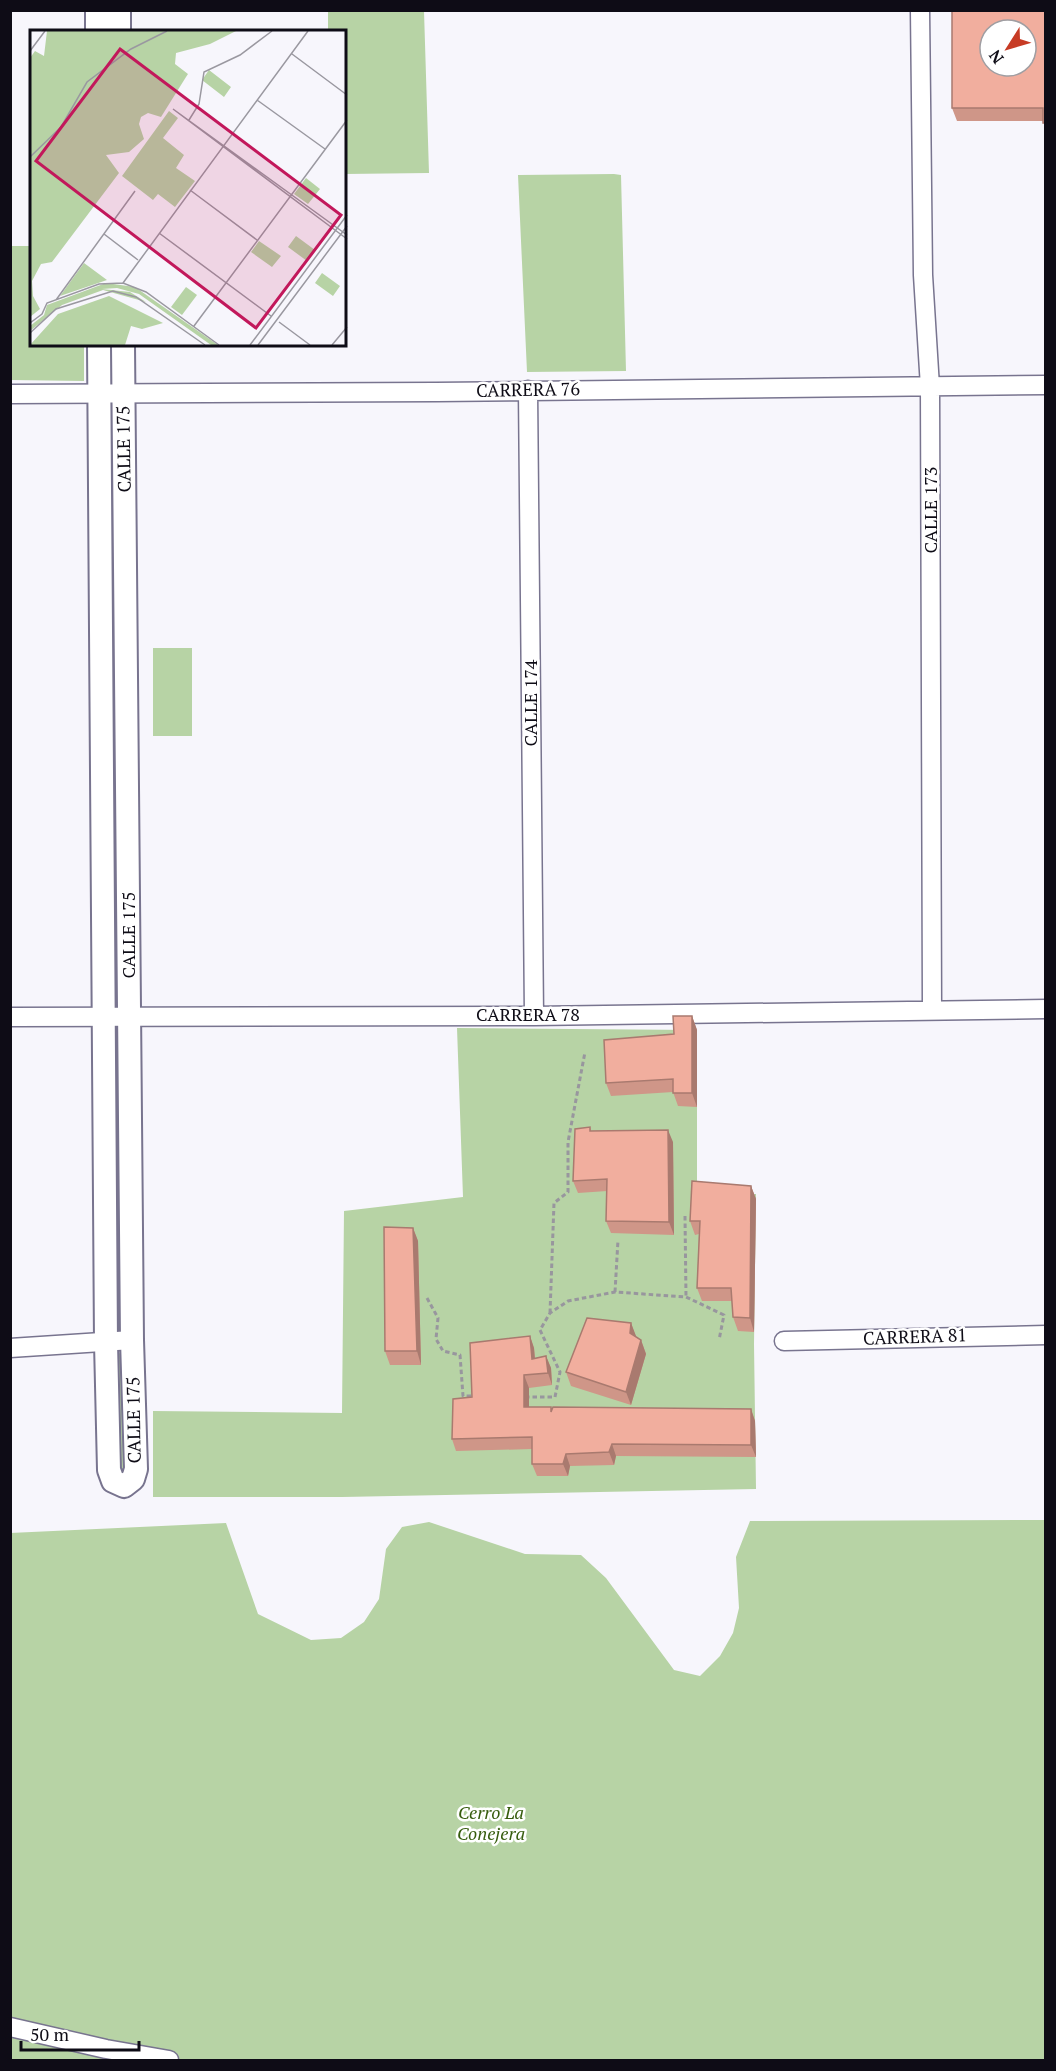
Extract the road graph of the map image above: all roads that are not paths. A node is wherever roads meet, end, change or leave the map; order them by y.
1 (97, 10) edge
2 (119, 10) edge
3 (920, 10) edge
4 (97, 30) edge
5 (119, 30) edge
6 (99, 346) edge
7 (123, 346) edge
8 (1046, 385) edge
9 (930, 387) junction
10 (528, 390) junction
11 (10, 394) edge
12 (100, 394) junction
13 (123, 395) junction
14 (932, 1010) junction
15 (1046, 1010) edge
16 (534, 1016) junction
17 (10, 1017) edge
18 (103, 1017) junction
19 (129, 1017) junction
20 (1046, 1335) edge
21 (132, 1340) junction
22 (784, 1341) dead end
23 (106, 1343) junction
24 (10, 1348) edge
25 (10, 2027) edge
26 (169, 2061) edge

1 - 4 street
2 - 5 street
3 - 9 street, CALLE 173
6 - 12 street, CALLE 175
7 - 13 street, CALLE 175
8 - 9 street, CARRERA 76
9 - 10 street, CARRERA 76
9 - 14 street, CALLE 173
10 - 13 street, CARRERA 76
10 - 16 street, CALLE 174
11 - 12 street, CARRERA 76
12 - 13 street, CARRERA 76
12 - 18 street, CALLE 175
13 - 19 street, CALLE 175
14 - 15 street, CARRERA 78
14 - 16 street, CARRERA 78
16 - 19 street, CARRERA 78
17 - 18 street, CARRERA 78
18 - 19 street, CARRERA 78
18 - 23 street, CALLE 175
19 - 21 street, CALLE 175
20 - 22 street, CARRERA 81
21 - 23 street
21 - 23 street, CALLE 175
23 - 24 street
25 - 26 street

